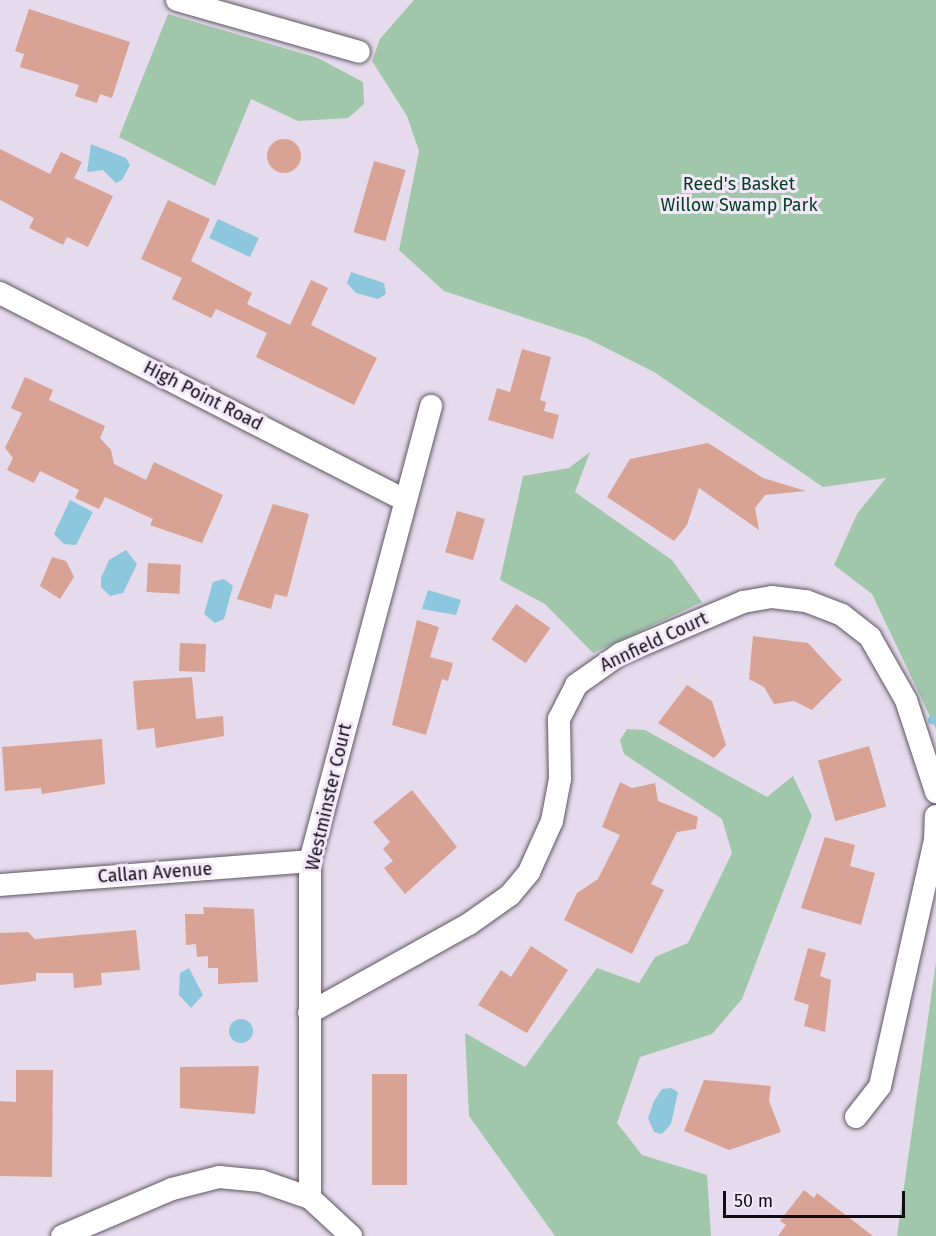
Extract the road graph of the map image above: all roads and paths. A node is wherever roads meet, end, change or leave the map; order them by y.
1 (177, 0) edge
2 (358, 52) dead end
3 (0, 293) edge
4 (431, 406) dead end
5 (405, 500) junction
6 (936, 792) edge
7 (936, 816) edge
8 (310, 861) junction
9 (0, 885) edge
10 (309, 1013) junction
11 (856, 1117) dead end
12 (310, 1198) junction
13 (62, 1236) edge
14 (351, 1236) edge

1 - 2 street
3 - 5 street, High Point Road
4 - 5 street, Westminster Court
5 - 8 street, Westminster Court
6 - 10 street, Annfield Court
7 - 11 street
8 - 9 street, Callan Avenue
8 - 10 street, Westminster Court
10 - 12 street, Westminster Court
12 - 13 street
12 - 14 street

